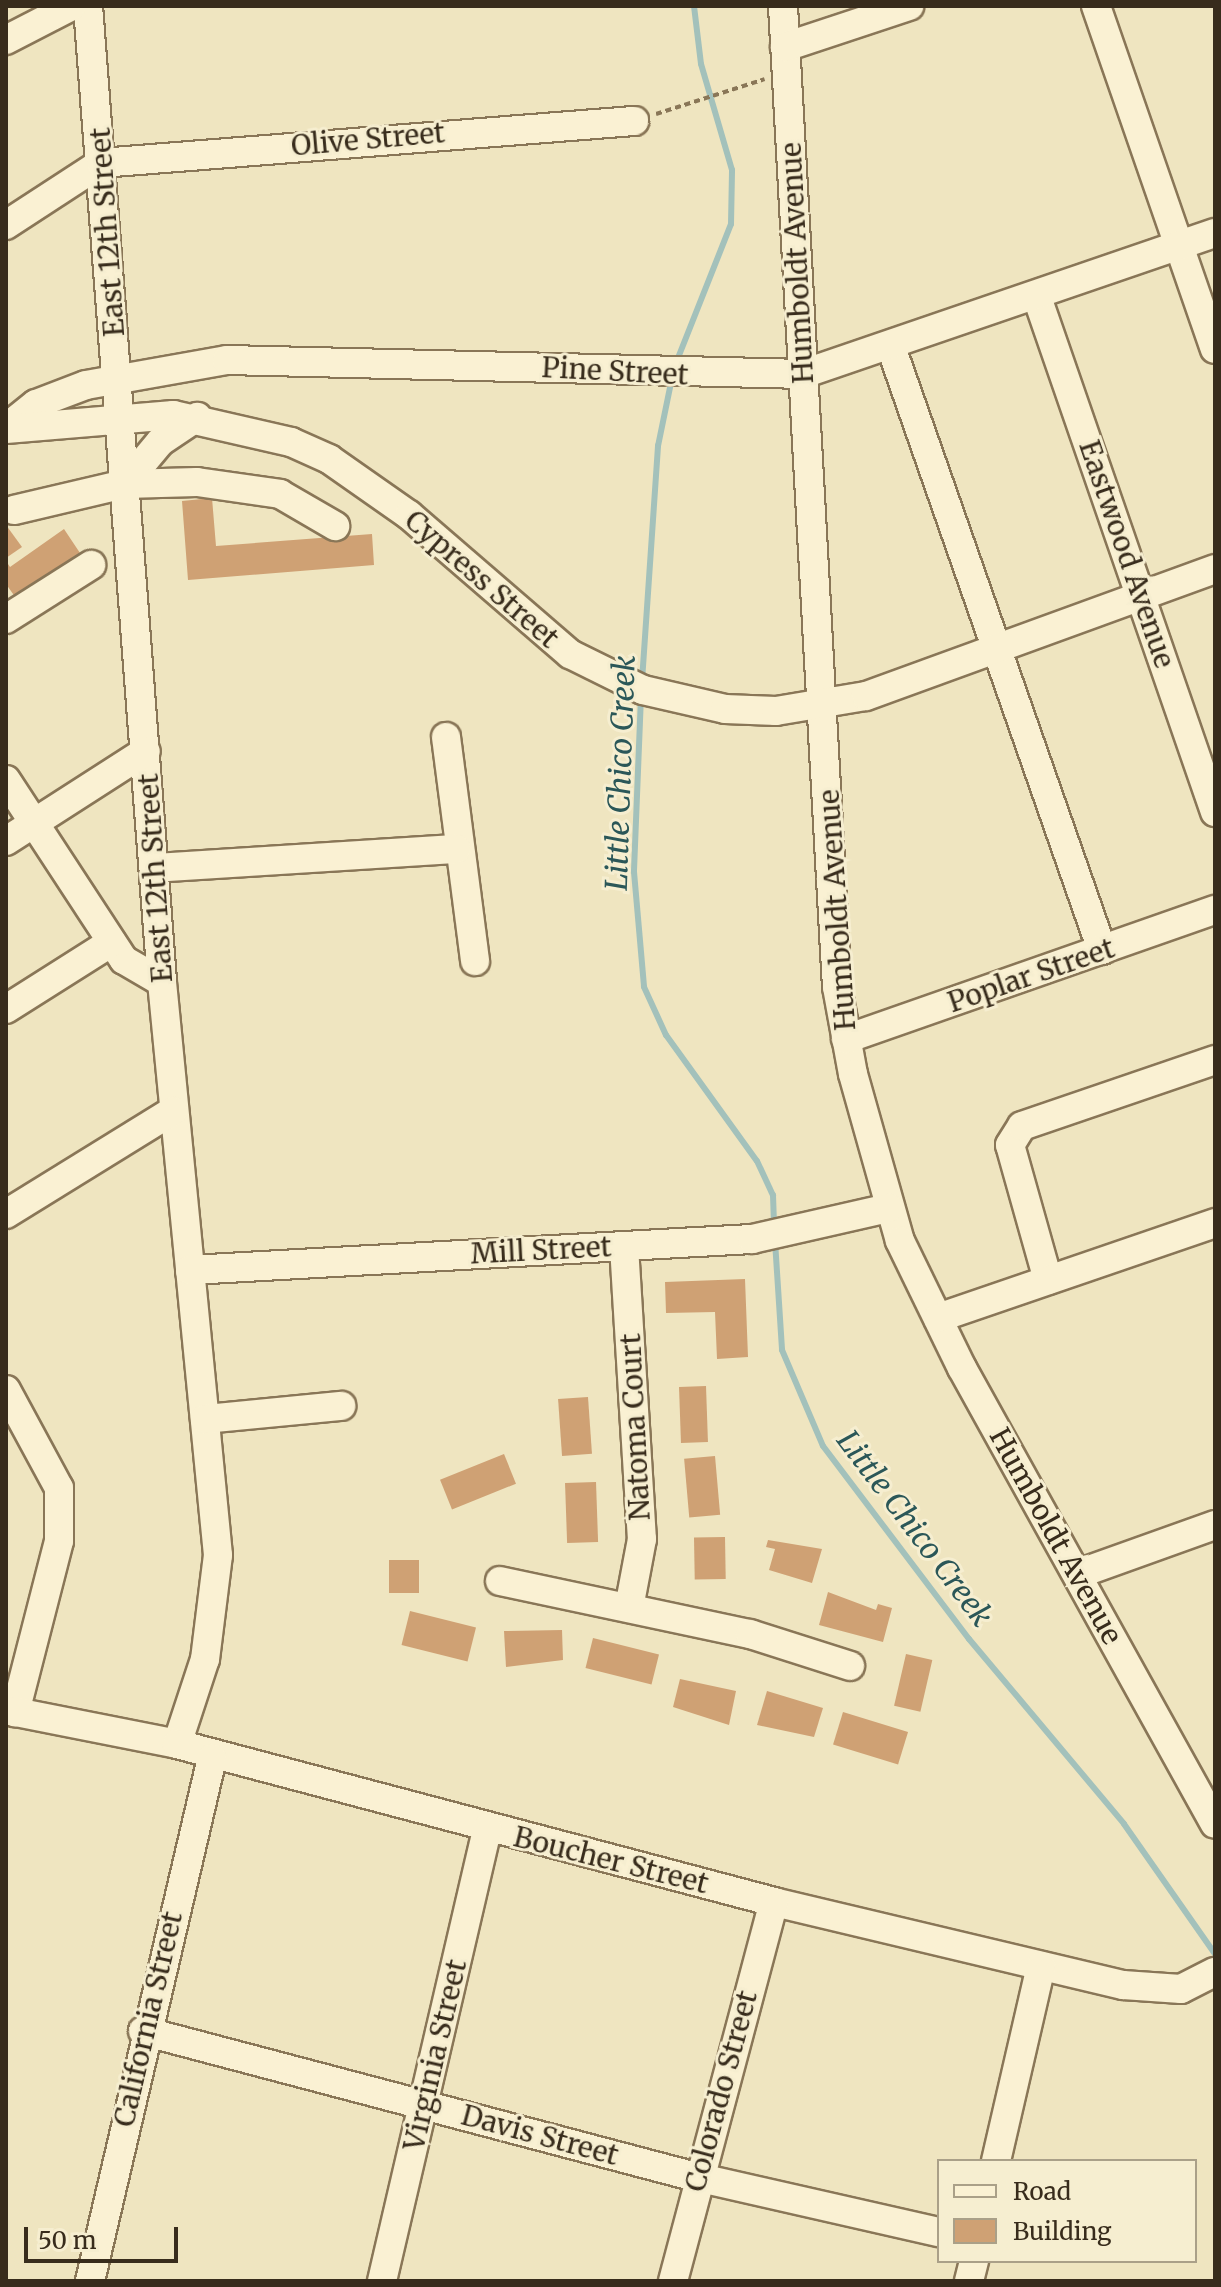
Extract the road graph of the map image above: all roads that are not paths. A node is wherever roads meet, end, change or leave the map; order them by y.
1 (72, 6) edge
2 (88, 6) edge
3 (783, 6) edge
4 (909, 6) edge
5 (1096, 6) edge
6 (6, 40) edge
7 (786, 60) junction
8 (634, 121) dead end
9 (101, 163) junction
10 (6, 225) edge
11 (1215, 233) edge
12 (1177, 247) junction
13 (1037, 297) junction
14 (891, 347) junction
15 (1215, 349) edge
16 (803, 374) junction
17 (117, 376) junction
18 (120, 414) junction
19 (197, 417) junction
20 (6, 429) edge
21 (125, 484) junction
22 (14, 510) dead end
23 (335, 526) dead end
24 (91, 565) dead end
25 (1215, 569) edge
26 (1141, 593) junction
27 (6, 619) edge
28 (995, 647) junction
29 (823, 704) junction
30 (446, 737) dead end
31 (146, 751) junction
32 (6, 780) edge
33 (1215, 812) edge
34 (34, 824) junction
35 (6, 841) edge
36 (456, 849) junction
37 (154, 868) junction
38 (1215, 910) edge
39 (112, 942) junction
40 (1102, 950) junction
41 (475, 961) dead end
42 (162, 982) junction
43 (6, 1009) edge
44 (846, 1039) junction
45 (1215, 1060) edge
46 (173, 1111) junction
47 (889, 1208) junction
48 (6, 1214) edge
49 (1215, 1223) edge
50 (624, 1246) junction
51 (190, 1270) junction
52 (1048, 1280) junction
53 (938, 1318) junction
54 (6, 1390) edge
55 (341, 1406) dead end
56 (205, 1419) junction
57 (1215, 1525) edge
58 (1078, 1574) junction
59 (500, 1581) dead end
60 (629, 1608) junction
61 (850, 1666) dead end
62 (11, 1711) edge
63 (177, 1744) junction
64 (212, 1758) junction
65 (1215, 1824) edge
66 (487, 1828) junction
67 (774, 1902) junction
68 (1041, 1966) junction
69 (1204, 1977) edge
70 (143, 2031) junction
71 (425, 2104) junction
72 (996, 2159) edge
73 (696, 2177) junction
74 (937, 2232) edge
75 (90, 2281) edge
76 (382, 2281) edge
77 (673, 2281) edge

1 - 6 street
2 - 9 street, East 12th Street
3 - 7 street, Humboldt Avenue
4 - 7 street
5 - 12 street
7 - 16 street, Humboldt Avenue
8 - 9 street, Olive Street
9 - 10 street
9 - 17 street, East 12th Street
11 - 12 street, Pine Street
12 - 13 street, Pine Street
12 - 15 street
13 - 14 street, Pine Street
13 - 26 street, Eastwood Avenue
14 - 16 street, Pine Street
14 - 28 street
16 - 17 street, Pine Street
16 - 29 street, Humboldt Avenue
17 - 18 street, East 12th Street
17 - 20 street, Pine Street
18 - 19 street, Cypress Street
18 - 20 street, Cypress Street
18 - 21 street, East 12th Street
19 - 21 street
19 - 29 street, Cypress Street
21 - 22 street
21 - 23 street
21 - 31 street, East 12th Street
24 - 27 street
25 - 26 street, Cypress Street
26 - 28 street, Cypress Street
26 - 33 street, Eastwood Avenue
28 - 29 street, Cypress Street
28 - 40 street
29 - 44 street, Humboldt Avenue
30 - 36 street
31 - 34 street
31 - 37 street, East 12th Street
32 - 34 street
34 - 35 street
34 - 39 street
36 - 37 street
36 - 41 street
37 - 42 street, East 12th Street
38 - 40 street, Poplar Street
39 - 42 street
39 - 43 street
40 - 44 street, Poplar Street
42 - 46 street, East 12th Street
44 - 47 street, Humboldt Avenue
45 - 52 street
46 - 48 street
46 - 51 street, East 12th Street
47 - 50 street, Mill Street
47 - 53 street, Humboldt Avenue
49 - 52 street
50 - 51 street, Mill Street
50 - 60 street, Natoma Court
51 - 56 street, East 12th Street
52 - 53 street
53 - 58 street, Humboldt Avenue
54 - 62 street
55 - 56 street
56 - 63 street, East 12th Street
57 - 58 street
58 - 65 street, Humboldt Avenue
59 - 60 street
60 - 61 street
62 - 63 street, Boucher Street
63 - 64 street, Boucher Street
64 - 66 street, Boucher Street
64 - 70 street, California Street
66 - 67 street, Boucher Street
66 - 71 street, Virginia Street
67 - 68 street, Boucher Street
67 - 73 street, Colorado Street
68 - 69 street, Boucher Street
68 - 72 street
70 - 71 street, Davis Street
70 - 75 street, California Street
71 - 73 street, Davis Street
71 - 76 street, Virginia Street
73 - 74 street, Davis Street
73 - 77 street, Colorado Street

